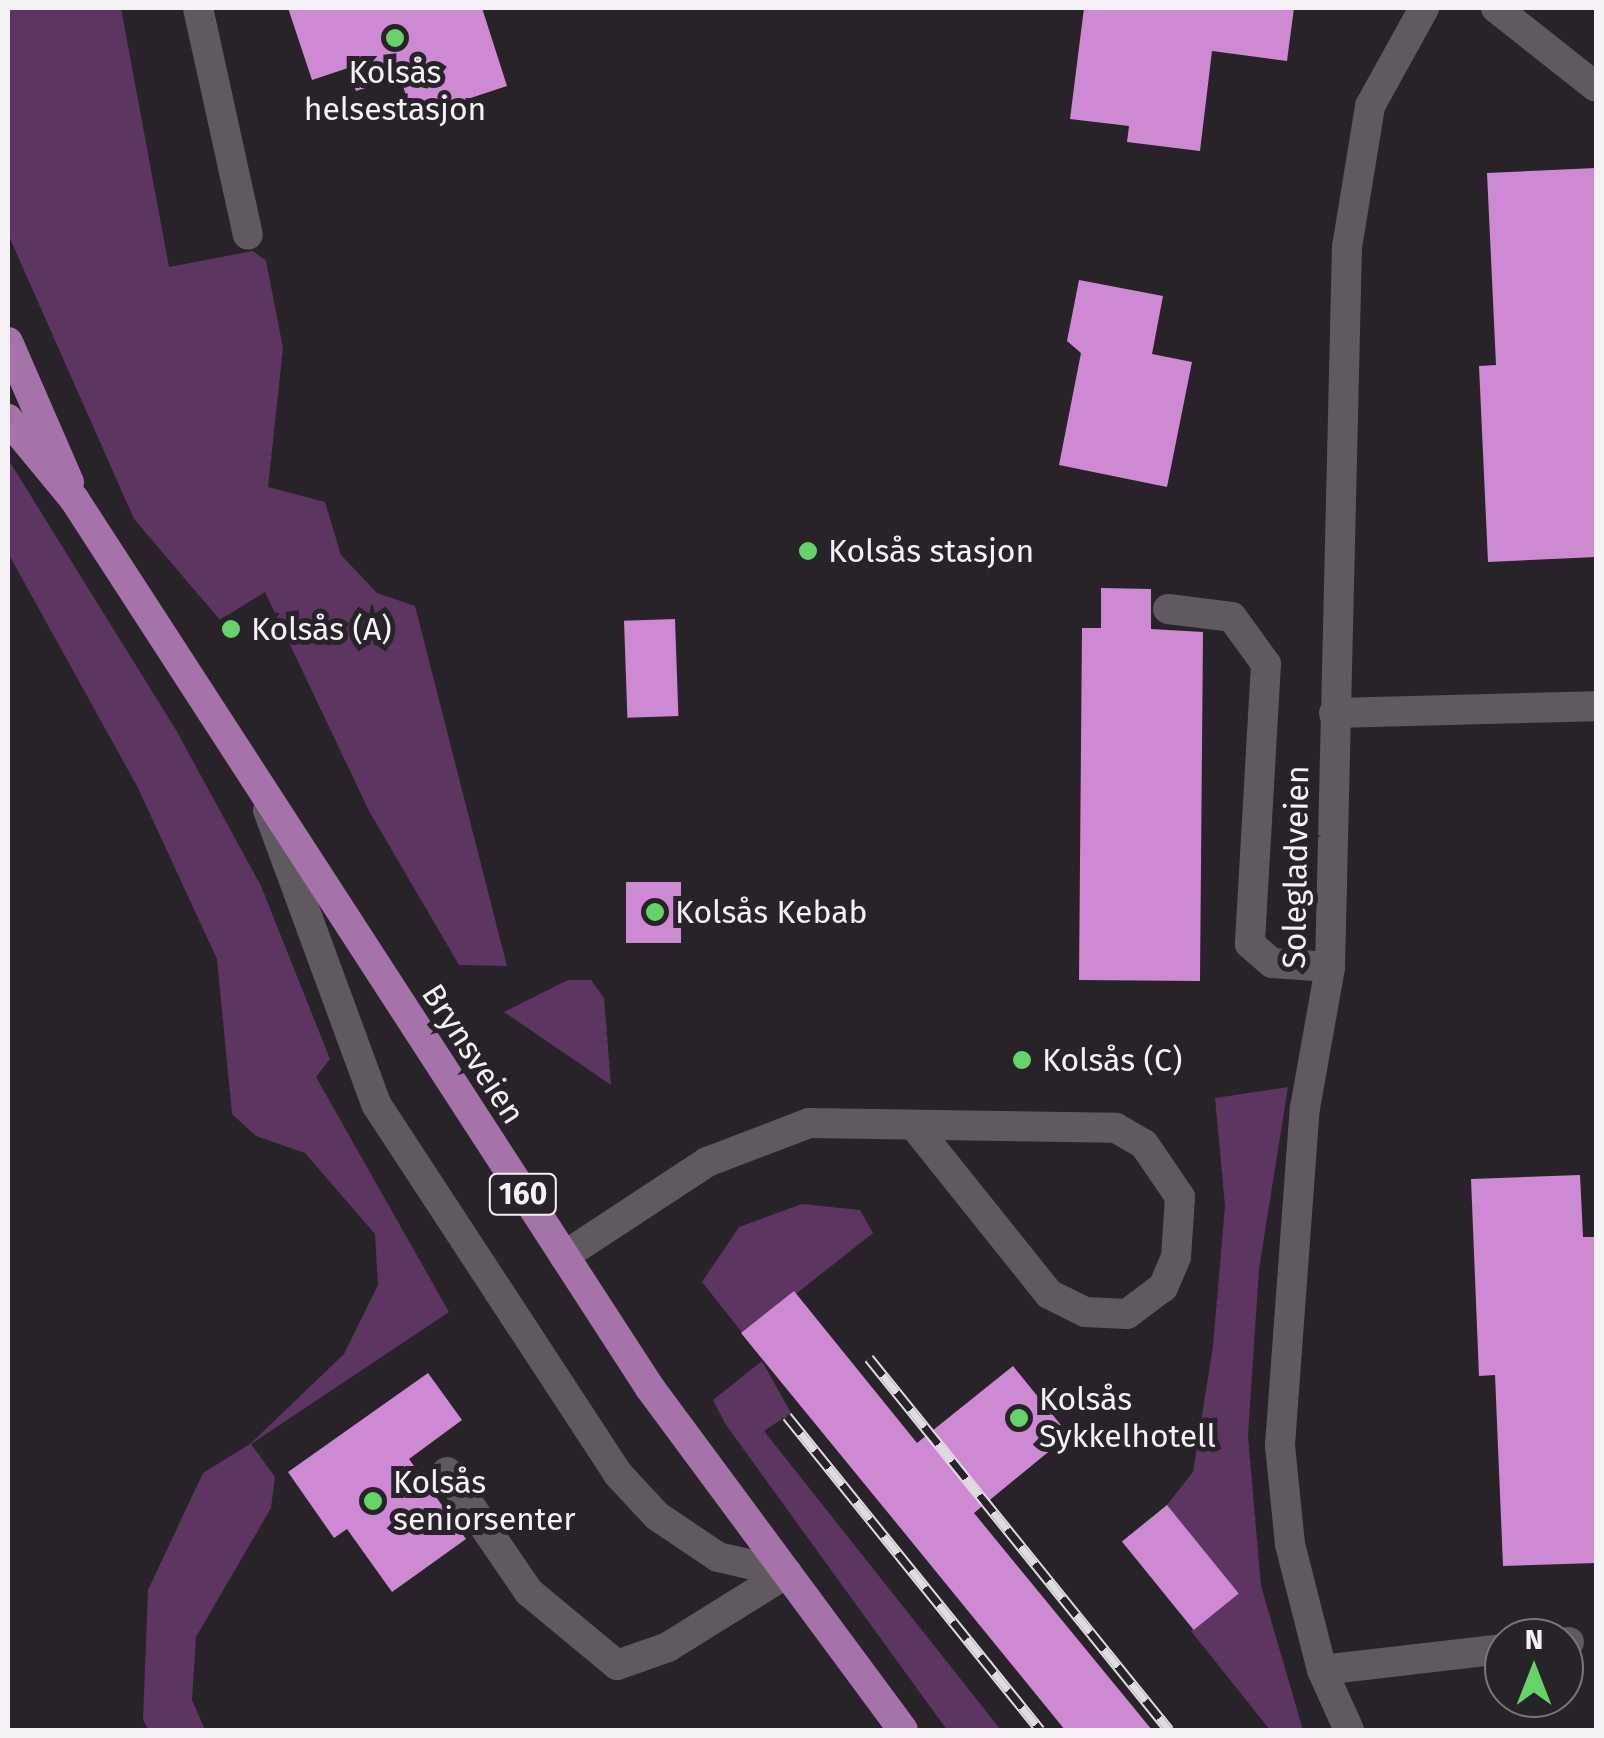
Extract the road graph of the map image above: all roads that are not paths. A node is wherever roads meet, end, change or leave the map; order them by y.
1 (198, 8) edge
2 (1424, 8) edge
3 (1496, 8) edge
4 (1596, 87) edge
5 (248, 235) dead end
6 (8, 342) edge
7 (8, 419) edge
8 (74, 499) junction
9 (1168, 609) dead end
10 (1596, 706) edge
11 (1334, 713) junction
12 (268, 810) junction
13 (1330, 967) junction
14 (915, 1127) junction
15 (564, 1256) junction
16 (447, 1472) dead end
17 (787, 1573) junction
18 (1484, 1652) edge
19 (1322, 1670) junction
20 (903, 1730) edge
21 (1349, 1730) edge

1 - 5 street
2 - 11 street, Solegladveien
3 - 4 street
6 - 8 main road, Brynsveien / 160
7 - 8 main road, Brynsveien / 160
8 - 12 main road, Brynsveien / 160
9 - 13 street
10 - 11 street
11 - 13 street, Solegladveien
12 - 15 main road, Brynsveien / 160
12 - 17 street
13 - 19 street, Solegladveien
14 - 14 street
14 - 15 street
15 - 17 main road, Brynsveien / 160
16 - 17 street
17 - 20 main road, Brynsveien / 160
18 - 19 street
19 - 21 street, Solegladveien

